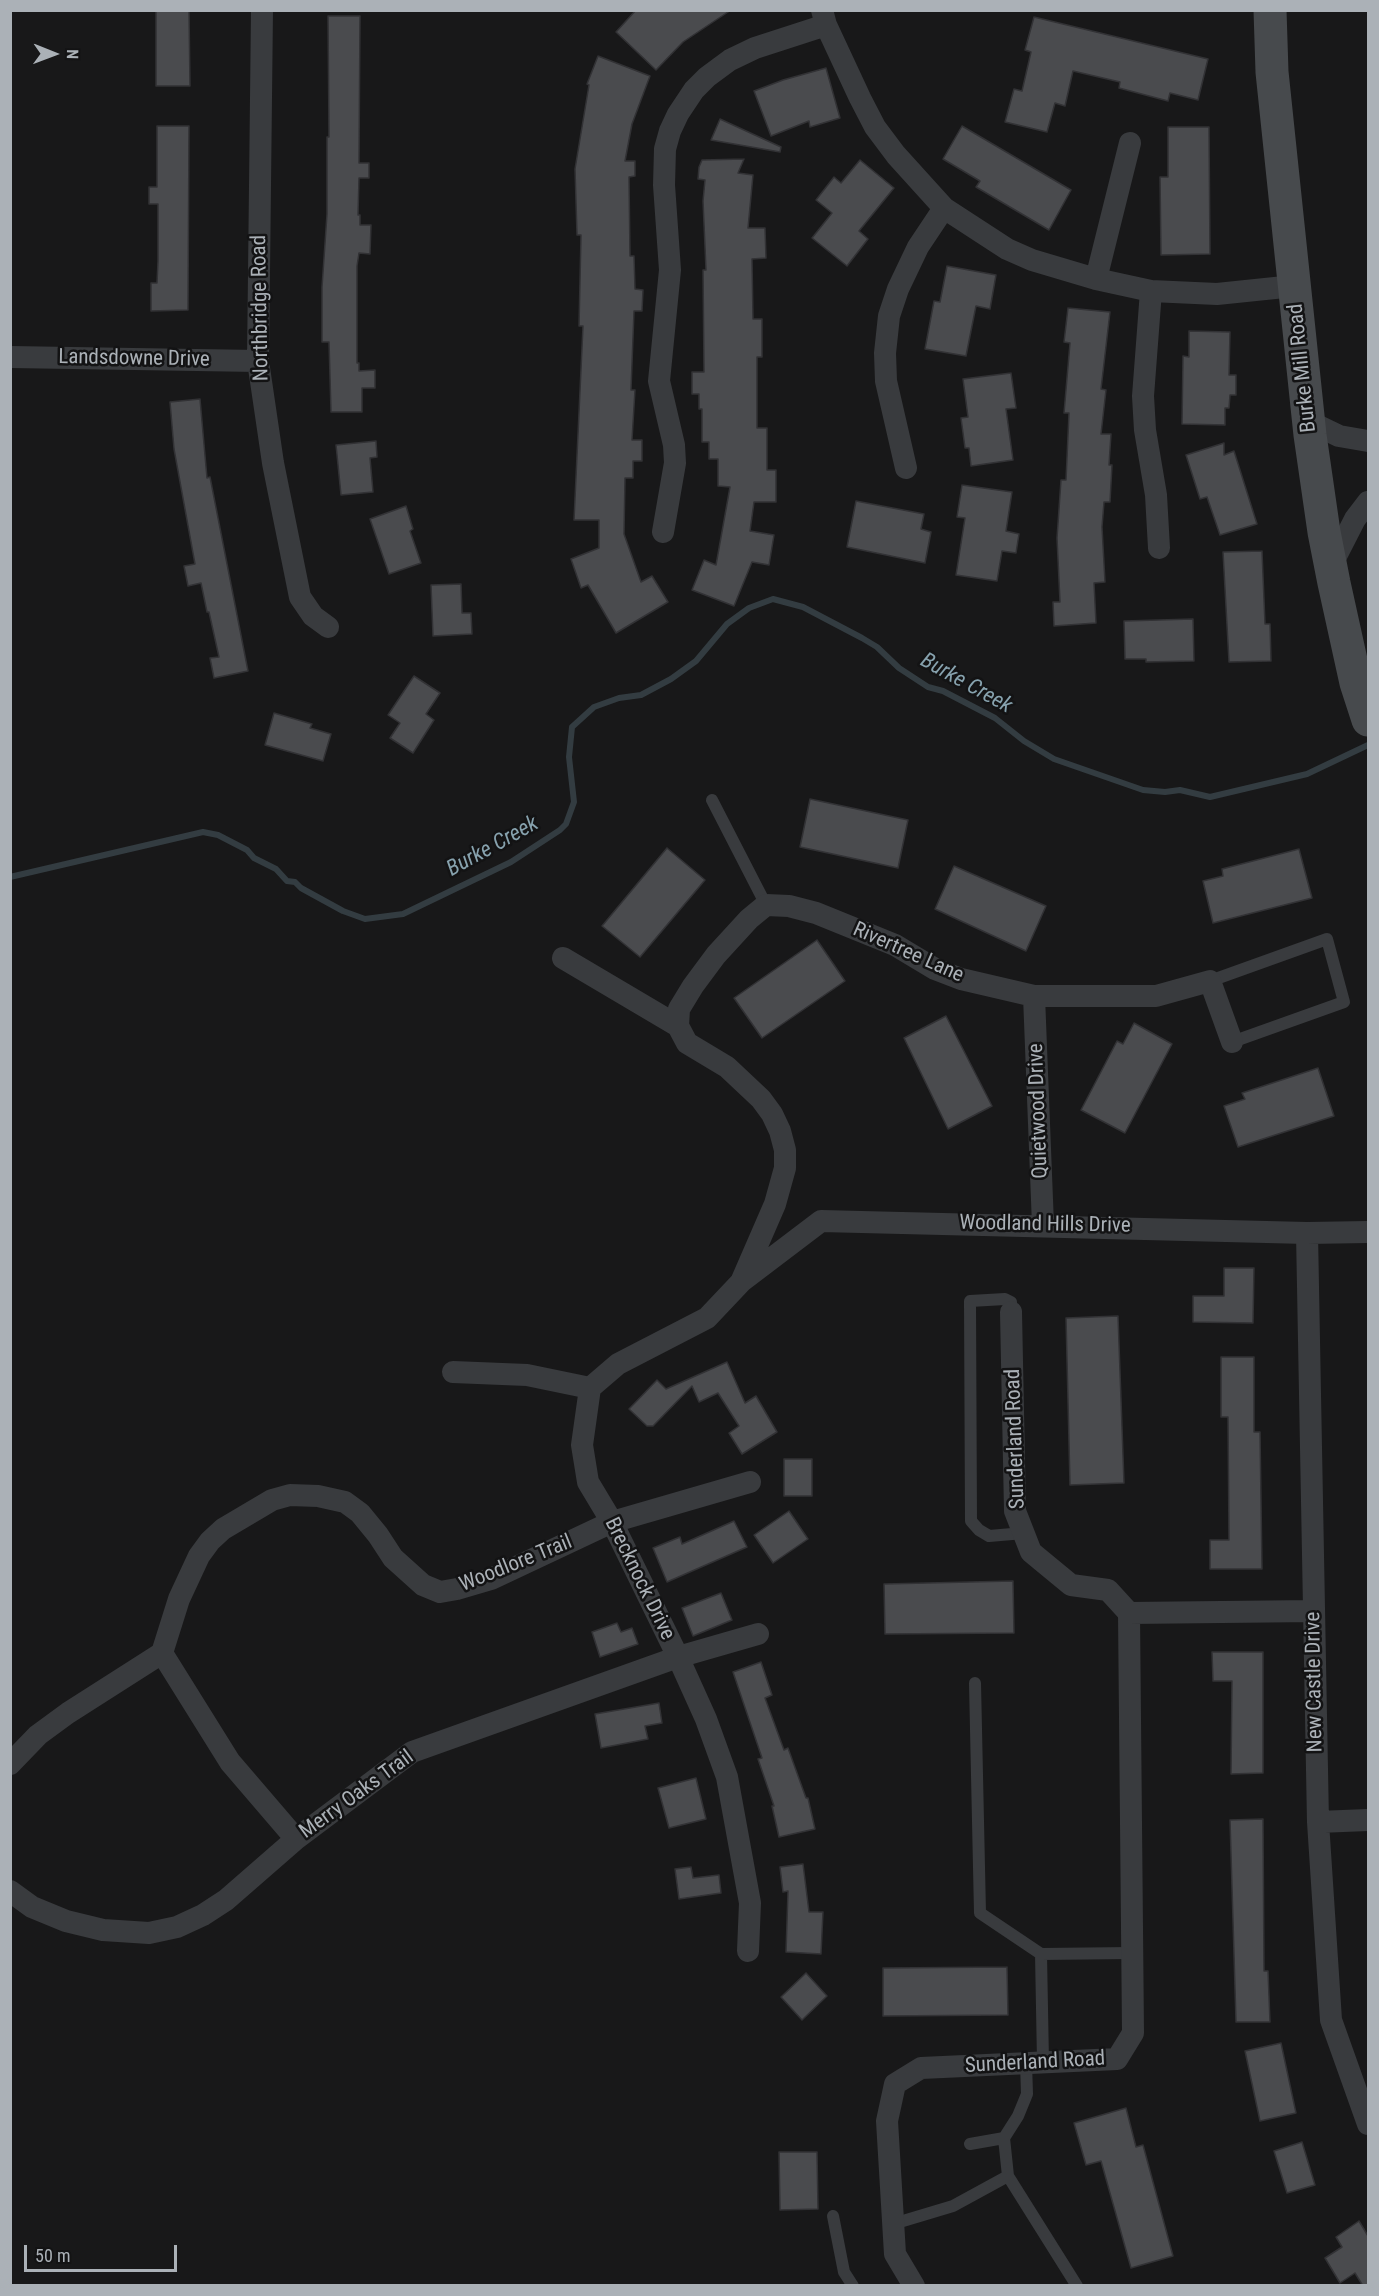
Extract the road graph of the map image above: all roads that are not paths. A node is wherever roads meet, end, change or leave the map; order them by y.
1 (262, 10) edge
2 (1270, 10) edge
3 (824, 18) edge
4 (1130, 143) dead end
5 (944, 208) junction
6 (1096, 279) junction
7 (1294, 286) junction
8 (1151, 291) junction
9 (10, 357) edge
10 (258, 360) junction
11 (1308, 421) junction
12 (1368, 441) edge
13 (906, 468) dead end
14 (1368, 502) edge
15 (663, 532) dead end
16 (1159, 548) dead end
17 (1331, 566) junction
18 (328, 627) dead end
19 (1368, 720) edge
20 (712, 800) dead end
21 (766, 905) junction
22 (563, 958) dead end
23 (1210, 981) junction
24 (1034, 996) junction
25 (678, 1026) junction
26 (1232, 1042) joint
27 (1043, 1225) junction
28 (1368, 1232) edge
29 (1307, 1233) junction
30 (742, 1281) junction
31 (1011, 1312) joint
32 (453, 1372) dead end
33 (590, 1388) junction
34 (750, 1482) dead end
35 (612, 1522) junction
36 (1024, 1533) junction
37 (1314, 1611) junction
38 (1129, 1613) junction
39 (758, 1634) dead end
40 (162, 1653) junction
41 (678, 1657) junction
42 (975, 1683) dead end
43 (10, 1764) edge
44 (1368, 1820) edge
45 (1318, 1822) junction
46 (296, 1839) junction
47 (10, 1891) edge
48 (748, 1951) dead end
49 (1132, 1953) junction
50 (1041, 1954) junction
51 (1034, 2063) junction
52 (1368, 2124) edge
53 (1004, 2138) junction
54 (970, 2144) dead end
55 (1008, 2176) junction
56 (833, 2216) dead end
57 (893, 2224) junction
58 (910, 2284) edge
59 (853, 2286) edge
60 (1077, 2286) edge

1 - 10 street, Northbridge Road
2 - 7 street, Burke Mill Road
3 - 5 street
3 - 15 street
4 - 6 street
5 - 6 street
5 - 13 street
6 - 8 street
7 - 8 street
7 - 11 street, Burke Mill Road
8 - 16 street
9 - 10 street, Landsdowne Drive
10 - 18 street, Northbridge Road
11 - 12 street
11 - 17 street, Burke Mill Road
14 - 17 street
17 - 19 street, Burke Mill Road
20 - 21 lane
21 - 24 street, Rivertree Lane
21 - 25 street
22 - 25 street
23 - 24 street, Rivertree Lane
23 - 26 street
23 - 26 lane
24 - 27 street, Quietwood Drive
25 - 30 street
27 - 29 street, Woodland Hills Drive
27 - 30 street, Woodland Hills Drive
28 - 29 street, Woodland Hills Drive
29 - 37 street, New Castle Drive
30 - 33 street
31 - 36 street, Sunderland Road
31 - 36 lane
32 - 33 street
33 - 35 street, Brecknock Drive
34 - 35 street, Woodlore Trail
35 - 40 street, Woodlore Trail
35 - 41 street, Brecknock Drive
36 - 38 street, Sunderland Road
37 - 38 street
37 - 45 street, New Castle Drive
38 - 49 street, Sunderland Road
39 - 41 street, Merry Oaks Trail
40 - 43 street
40 - 46 street
41 - 46 street, Merry Oaks Trail
41 - 48 street, Brecknock Drive
42 - 50 lane
44 - 45 street
45 - 52 street, New Castle Drive
46 - 47 street, Merry Oaks Trail
49 - 50 lane
49 - 51 street, Sunderland Road
50 - 51 lane
51 - 53 lane
51 - 57 street, Sunderland Road
53 - 54 lane
53 - 55 lane
55 - 57 lane
55 - 60 lane
56 - 59 lane
57 - 58 street, Sunderland Road

